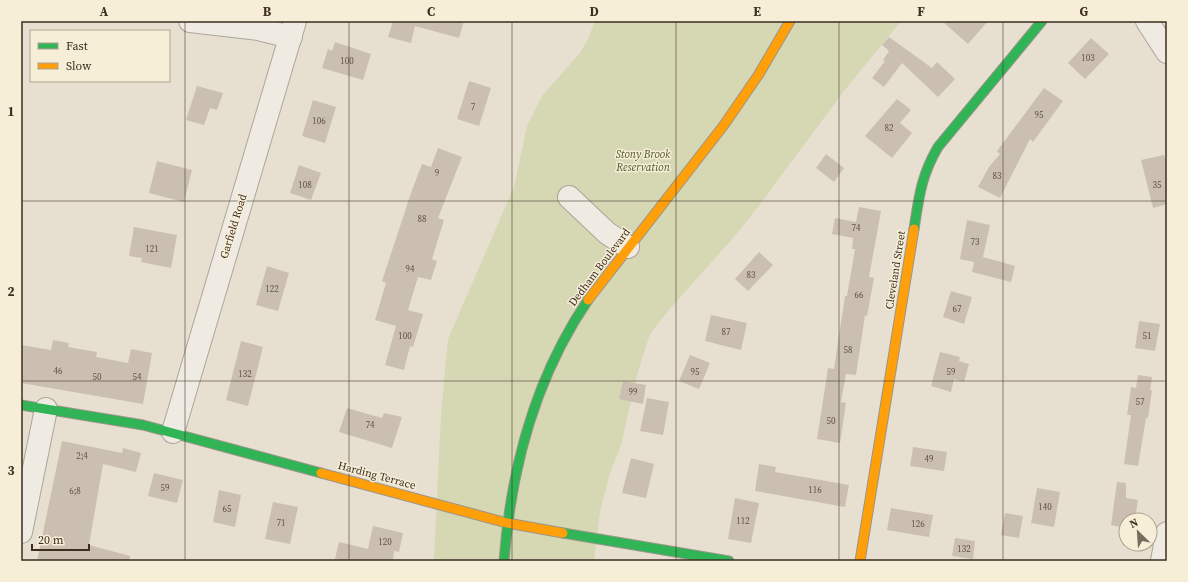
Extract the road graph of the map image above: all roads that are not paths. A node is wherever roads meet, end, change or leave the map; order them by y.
1 (190, 21) edge
2 (790, 21) edge
3 (1042, 21) edge
4 (1147, 21) edge
5 (293, 29) edge
6 (1167, 52) edge
7 (569, 196) dead end
8 (628, 247) junction
9 (21, 405) edge
10 (46, 409) junction
11 (173, 432) junction
12 (507, 523) junction
13 (21, 532) edge
14 (1167, 533) edge
15 (504, 561) edge
16 (729, 561) edge
17 (860, 561) edge
18 (1162, 561) edge

1 - 5 street
2 - 8 street, Dedham Boulevard
3 - 17 street, Cleveland Street
4 - 6 street
5 - 11 street, Garfield Road
7 - 8 street
8 - 12 street, Dedham Boulevard
9 - 10 street, Harding Terrace
10 - 11 street, Harding Terrace
10 - 13 street
11 - 12 street, Harding Terrace
12 - 15 street, Dedham Boulevard
12 - 16 street, Harding Terrace
14 - 18 street

